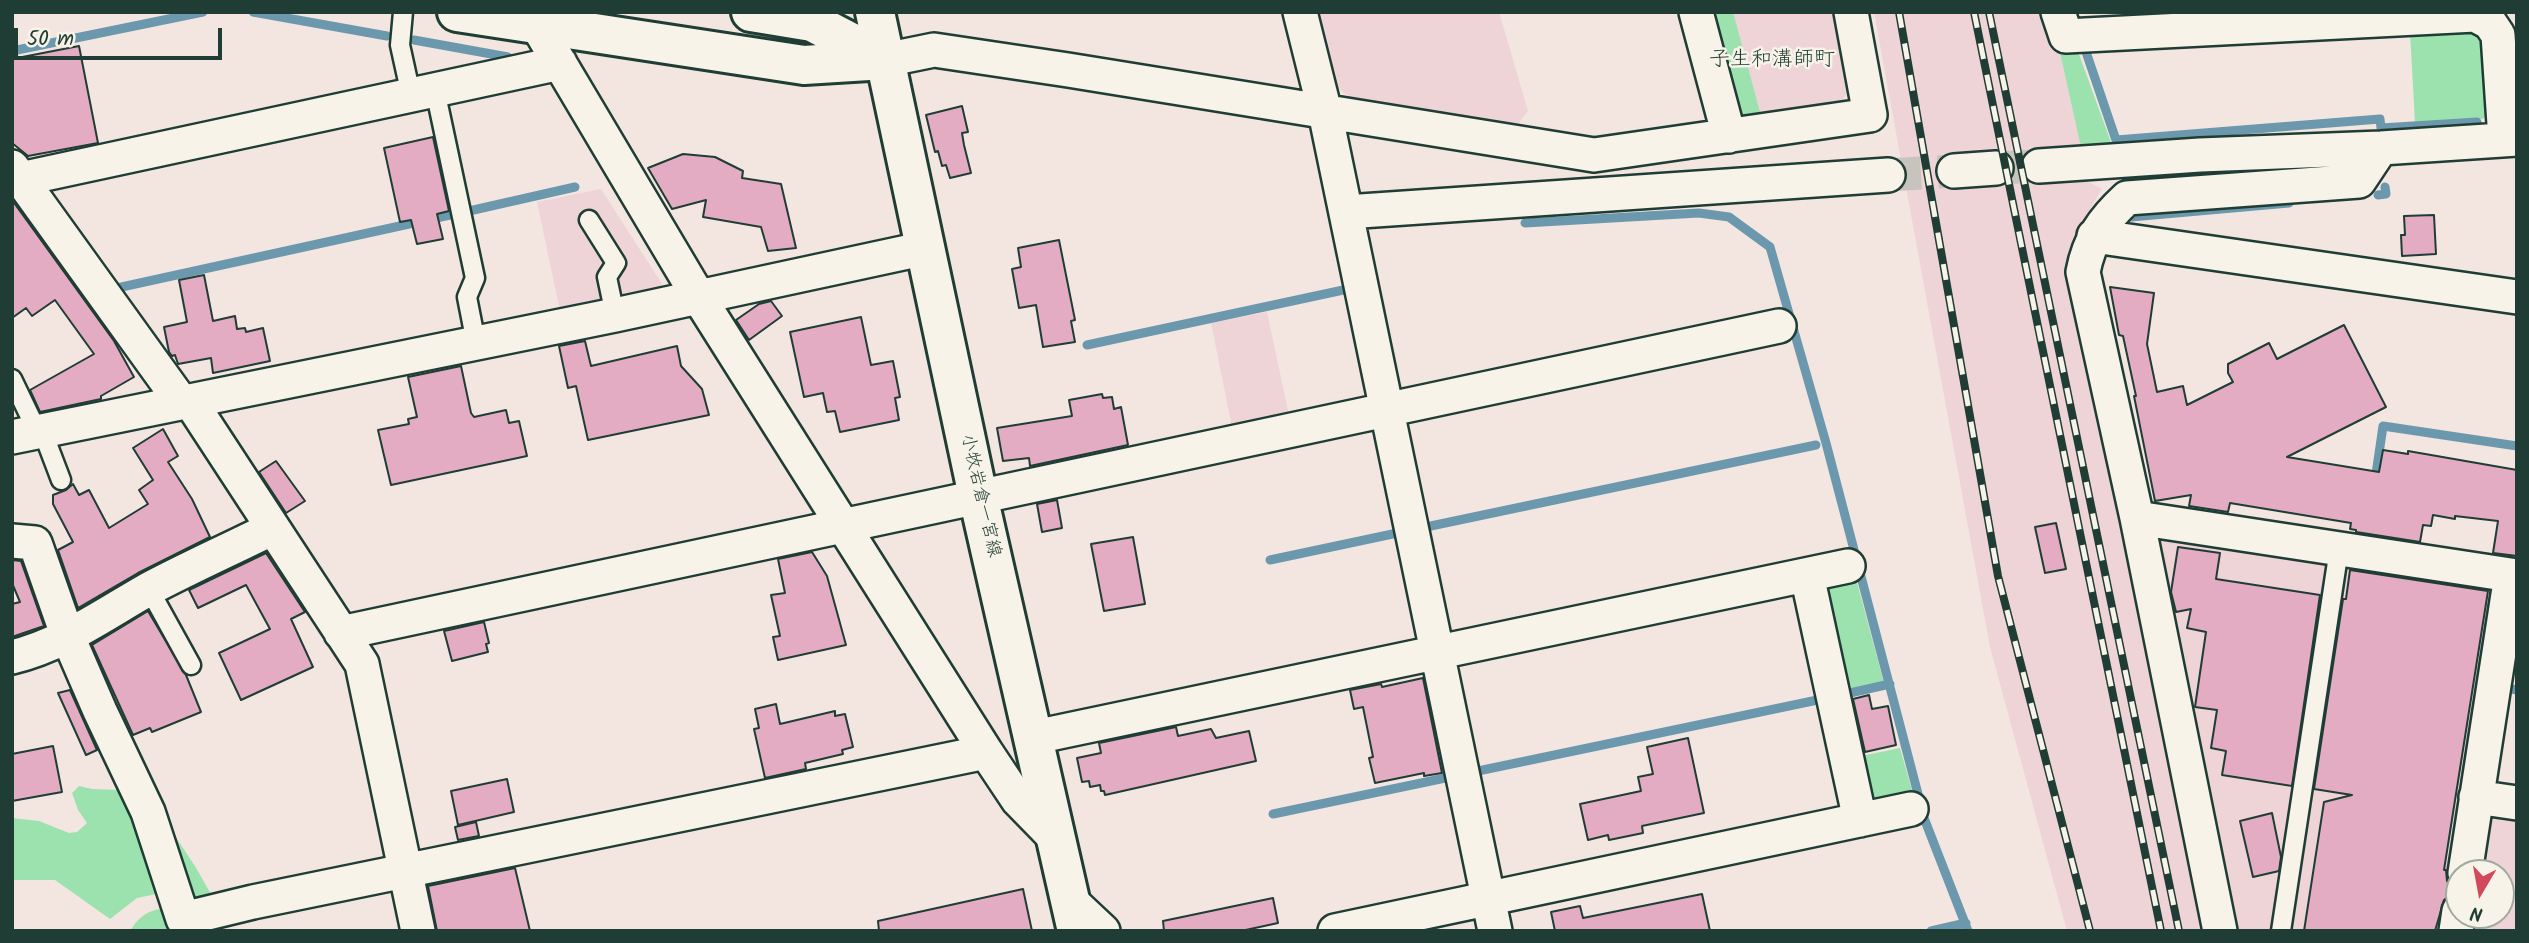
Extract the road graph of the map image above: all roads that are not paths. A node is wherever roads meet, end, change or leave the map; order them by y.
1 (403, 12) edge
2 (457, 12) edge
3 (751, 12) edge
4 (875, 12) edge
5 (1300, 12) edge
6 (1696, 12) edge
7 (1851, 12) edge
8 (2058, 12) edge
9 (537, 25) junction
10 (886, 60) junction
11 (560, 63) junction
12 (423, 92) junction
13 (1325, 112) junction
14 (1729, 136) junction
15 (2511, 139) edge
16 (2381, 148) junction
17 (2039, 166) tunnel mouth
18 (1996, 169) tunnel mouth
19 (15, 171) edge
20 (1954, 171) tunnel mouth
21 (1888, 175) tunnel mouth
22 (1346, 212) junction
23 (589, 220) dead end
24 (2094, 236) junction
25 (926, 248) junction
26 (698, 296) junction
27 (2517, 297) edge
28 (615, 315) junction
29 (1779, 326) dead end
30 (476, 343) junction
31 (12, 379) edge
32 (186, 402) junction
33 (1387, 409) junction
34 (30, 433) edge
35 (61, 480) dead end
36 (978, 496) junction
37 (2137, 518) junction
38 (842, 525) junction
39 (273, 528) junction
40 (12, 541) edge
41 (2339, 549) junction
42 (1848, 566) dead end
43 (1807, 575) junction
44 (2514, 575) edge
45 (149, 589) junction
46 (341, 633) junction
47 (68, 636) junction
48 (1437, 652) junction
49 (12, 657) edge
50 (191, 665) dead end
51 (1035, 737) junction
52 (986, 752) junction
53 (2476, 797) junction
54 (2517, 803) edge
55 (1911, 809) dead end
56 (1860, 820) junction
57 (1058, 841) junction
58 (2467, 859) edge
59 (405, 871) junction
60 (1488, 899) junction
61 (1074, 916) edge
62 (182, 925) edge
63 (418, 931) edge
64 (1103, 931) edge
65 (1335, 931) edge
66 (1495, 931) edge
67 (2220, 931) edge
68 (2281, 931) edge

1 - 12 lane
2 - 9 main road
3 - 10 main road
4 - 10 main road, 小牧岩倉一宮線
5 - 13 street
6 - 14 street
7 - 14 street
8 - 15 street
9 - 10 main road
9 - 11 street
10 - 13 street
10 - 25 main road, 小牧岩倉一宮線
11 - 12 street
11 - 26 street
12 - 19 street
12 - 30 lane
13 - 14 street
13 - 22 street
15 - 16 street
16 - 17 street
16 - 24 street
18 - 20 street
19 - 32 street
21 - 22 street
22 - 33 street
23 - 28 lane
24 - 27 street
24 - 37 street
25 - 26 street
25 - 36 main road, 小牧岩倉一宮線
26 - 28 street
26 - 38 street
28 - 30 street
29 - 33 street
30 - 32 street
31 - 34 lane
32 - 34 street
32 - 39 street
33 - 36 street
33 - 48 street
34 - 35 lane
36 - 38 street
36 - 51 main road, 小牧岩倉一宮線
37 - 41 street
37 - 67 street
38 - 46 street
38 - 52 street
39 - 45 street
39 - 46 street
40 - 47 street
41 - 44 street
41 - 68 lane
42 - 43 street
43 - 48 street
43 - 56 street
44 - 53 street
45 - 47 street
45 - 50 lane
46 - 59 street
47 - 49 street
47 - 62 street
48 - 51 street
48 - 60 street
51 - 57 main road, 小牧岩倉一宮線
52 - 57 street
52 - 59 street
53 - 54 street
53 - 58 street
55 - 56 street
56 - 60 street
57 - 61 main road, 小牧岩倉一宮線
59 - 62 street
59 - 63 street
60 - 65 street
60 - 66 street
61 - 64 street

